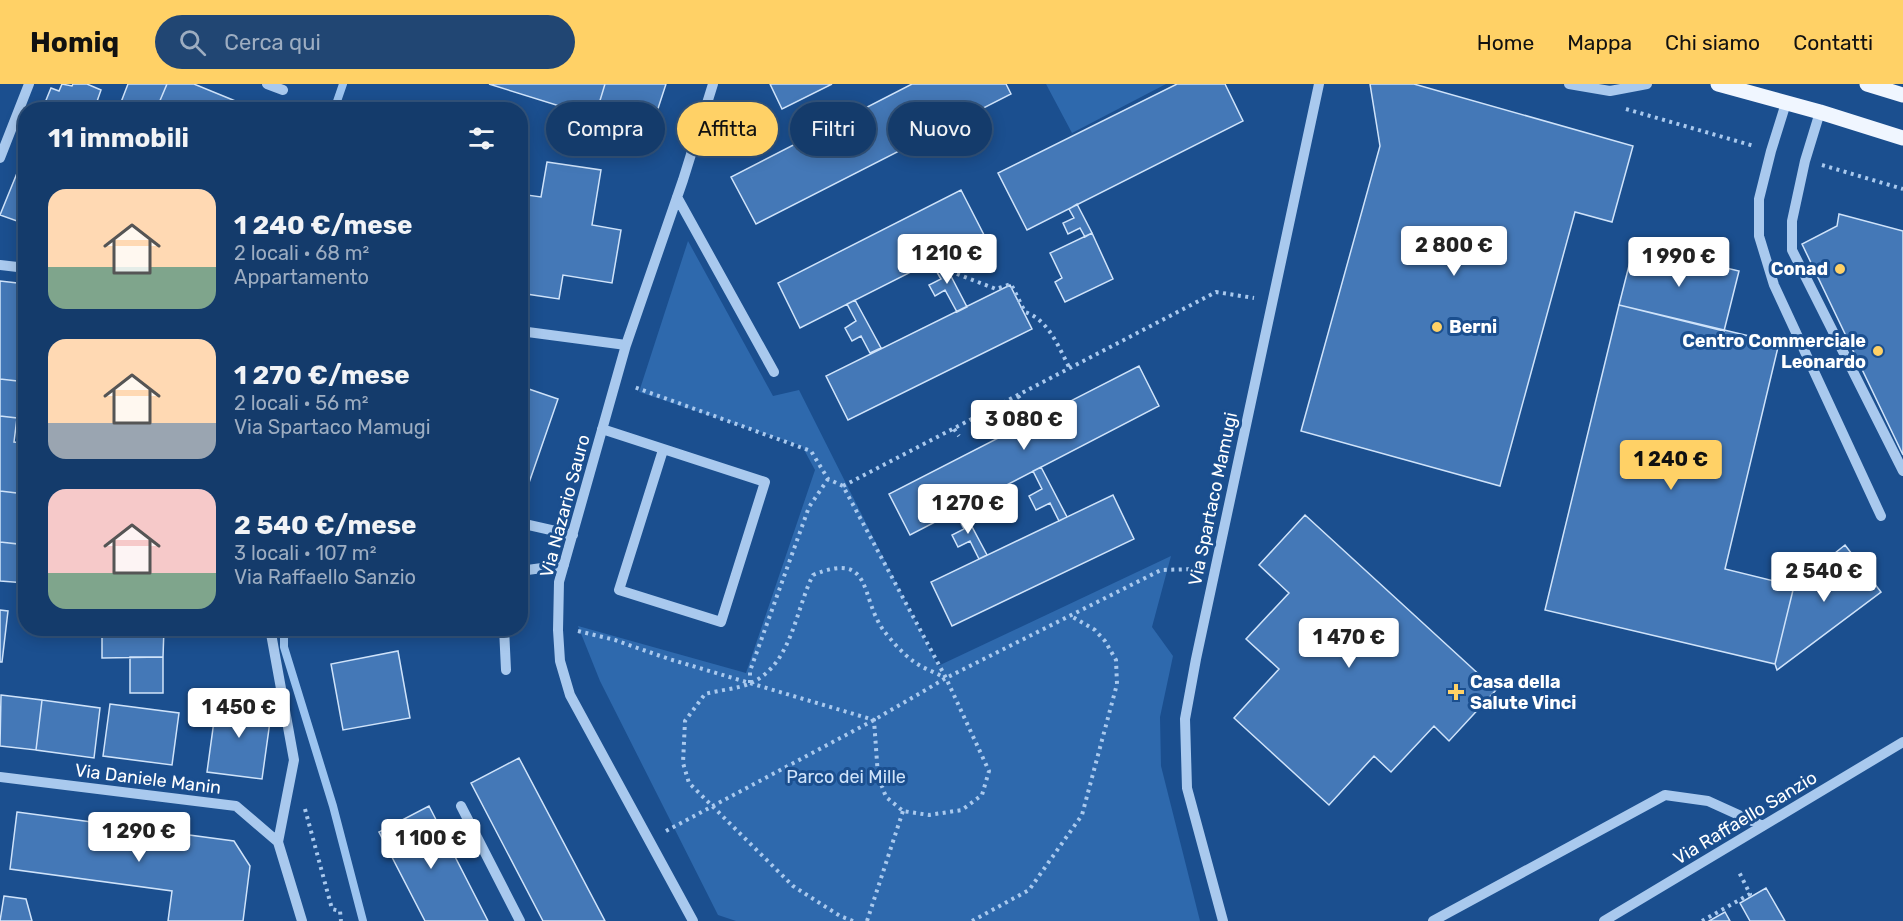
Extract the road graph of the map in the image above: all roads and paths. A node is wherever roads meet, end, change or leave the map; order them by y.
1 (29, 84) edge
2 (267, 84) edge
3 (713, 84) edge
4 (1319, 84) edge
5 (1569, 84) edge
6 (1647, 84) edge
7 (1718, 84) edge
8 (1867, 84) edge
9 (283, 90) dead end
10 (1903, 95) edge
11 (22, 102) edge
12 (1786, 103) junction
13 (1618, 107) dead end
14 (18, 112) edge
15 (1820, 112) junction
16 (1903, 138) edge
17 (1771, 151) junction
18 (0, 158) edge
19 (1805, 161) junction
20 (1903, 189) edge
21 (677, 197) junction
22 (984, 244) dead end
23 (0, 265) edge
24 (18, 267) edge
25 (1273, 301) junction
26 (528, 332) edge
27 (626, 345) junction
28 (1070, 369) junction
29 (774, 372) dead end
30 (616, 380) junction
31 (1018, 396) junction
32 (1023, 403) dead end
33 (977, 417) junction
34 (982, 425) dead end
35 (602, 429) junction
36 (954, 429) junction
37 (959, 436) dead end
38 (663, 450) junction
39 (1903, 471) edge
40 (828, 479) junction
41 (843, 486) junction
42 (1881, 516) dead end
43 (528, 525) edge
44 (573, 535) junction
45 (564, 565) junction
46 (1215, 569) junction
47 (528, 570) edge
48 (1070, 616) junction
49 (571, 630) dead end
50 (271, 636) edge
51 (504, 636) edge
52 (506, 670) dead end
53 (946, 678) junction
54 (750, 683) junction
55 (874, 720) junction
56 (1903, 742) edge
57 (0, 777) edge
58 (285, 804) junction
59 (461, 806) dead end
60 (711, 806) junction
61 (903, 811) junction
62 (1763, 826) junction
63 (649, 840) junction
64 (278, 842) junction
65 (1738, 870) dead end
66 (302, 921) edge
67 (341, 921) edge
68 (520, 921) edge
69 (693, 921) edge
70 (853, 921) edge
71 (867, 921) edge
72 (972, 921) edge
73 (1223, 921) edge
74 (1433, 921) edge
75 (1604, 921) edge
76 (1702, 921) edge

1 - 11 street
2 - 9 street
3 - 21 street, Via Nazario Sauro
4 - 25 street, Via Spartaco Mamugi
5 - 6 street
7 - 12 main road
8 - 10 main road
12 - 15 main road
12 - 17 street
13 - 17 path
14 - 18 street
15 - 16 main road
15 - 19 street
17 - 42 street
19 - 20 path
19 - 39 street
21 - 27 street, Via Nazario Sauro
21 - 29 street
22 - 28 path
23 - 24 street
25 - 28 path
25 - 46 street, Via Spartaco Mamugi
26 - 27 street
27 - 30 street, Via Nazario Sauro
28 - 31 path
30 - 35 street, Via Nazario Sauro
30 - 40 path
31 - 32 path
31 - 33 path
33 - 34 path
33 - 36 path
35 - 38 street
35 - 44 street, Via Nazario Sauro
36 - 37 path
36 - 41 path
38 - 38 street
40 - 41 path
40 - 54 path
41 - 53 path
43 - 44 street
44 - 45 street, Via Nazario Sauro
45 - 47 street
45 - 63 street, Via Nazario Sauro
46 - 48 path
46 - 73 street, Via Spartaco Mamugi
48 - 53 path
48 - 72 path
49 - 54 path
50 - 58 street
51 - 52 street
53 - 54 path
53 - 55 path
53 - 61 path
54 - 55 path
54 - 60 path
55 - 60 path
55 - 61 path
56 - 62 street, Via Raffaello Sanzio
57 - 64 street, Via Daniele Manin
58 - 64 street
58 - 67 path
59 - 68 street
60 - 63 path
60 - 70 path
61 - 71 path
62 - 74 street
62 - 75 street, Via Raffaello Sanzio
63 - 69 street, Via Nazario Sauro
64 - 66 street
65 - 76 path

